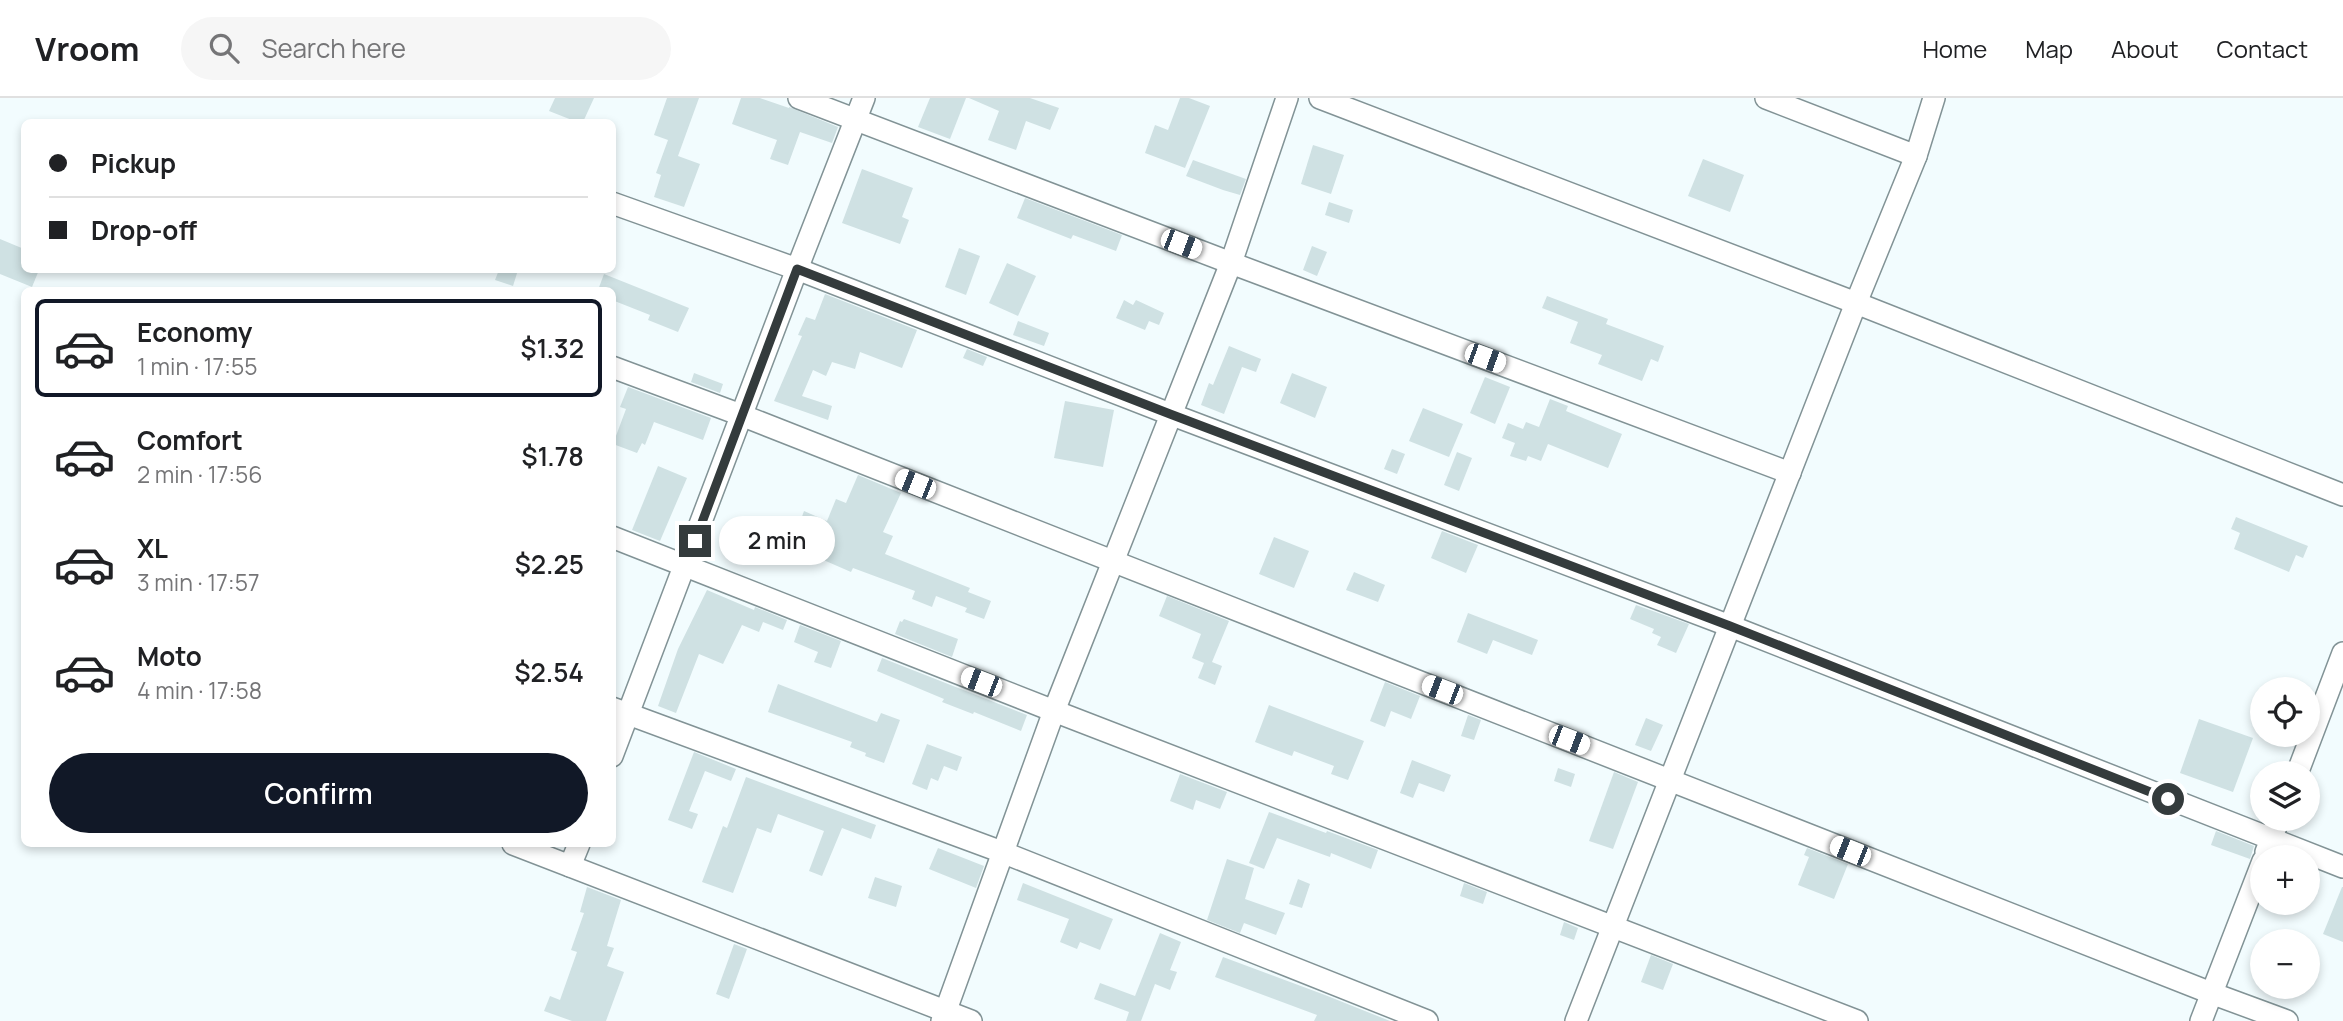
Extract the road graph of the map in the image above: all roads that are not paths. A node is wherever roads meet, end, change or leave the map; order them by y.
1 (799, 98) edge
2 (864, 98) edge
3 (1287, 98) edge
4 (1320, 98) edge
5 (1766, 98) edge
6 (1934, 98) edge
7 (857, 119) junction
8 (1916, 156) junction
9 (616, 204) edge
10 (1231, 263) junction
11 (797, 269) junction
12 (1856, 303) junction
13 (616, 369) edge
14 (1170, 414) junction
15 (741, 415) junction
16 (1790, 473) junction
17 (2343, 495) edge
18 (616, 539) edge
19 (1113, 562) junction
20 (685, 566) junction
21 (1730, 626) junction
22 (2343, 653) edge
23 (2337, 686) edge
24 (621, 711) edge
25 (1054, 711) junction
26 (616, 736) edge
27 (2303, 761) edge
28 (1670, 780) junction
29 (2250, 846) edge
30 (521, 847) edge
31 (578, 847) edge
32 (1002, 852) junction
33 (2320, 863) edge
34 (570, 866) junction
35 (2343, 867) edge
36 (2250, 894) edge
37 (1613, 926) junction
38 (2211, 993) junction
39 (943, 1016) edge
40 (971, 1021) edge
41 (1427, 1021) edge
42 (1576, 1021) edge
43 (1857, 1021) edge
44 (2201, 1021) edge
45 (2287, 1021) edge

1 - 7 street
2 - 7 street
3 - 10 street
4 - 12 street
5 - 8 street
6 - 8 street
7 - 10 street
7 - 11 street
8 - 12 street
9 - 11 street
10 - 14 street
10 - 16 street
11 - 14 street
11 - 15 street
12 - 16 street
12 - 17 street
13 - 15 street
14 - 19 street
14 - 21 street
15 - 19 street
15 - 20 street
16 - 21 street
18 - 20 street
19 - 25 street
19 - 28 street
20 - 24 street
20 - 25 street
21 - 28 street
21 - 29 street
22 - 23 street
23 - 27 street
24 - 26 street
24 - 32 street
25 - 32 street
25 - 37 street
28 - 37 street
28 - 38 street
30 - 34 street
31 - 34 street
32 - 39 street
32 - 41 street
33 - 35 street
34 - 39 street
36 - 38 street
37 - 42 street
37 - 43 street
38 - 44 street
38 - 45 street
39 - 40 street

